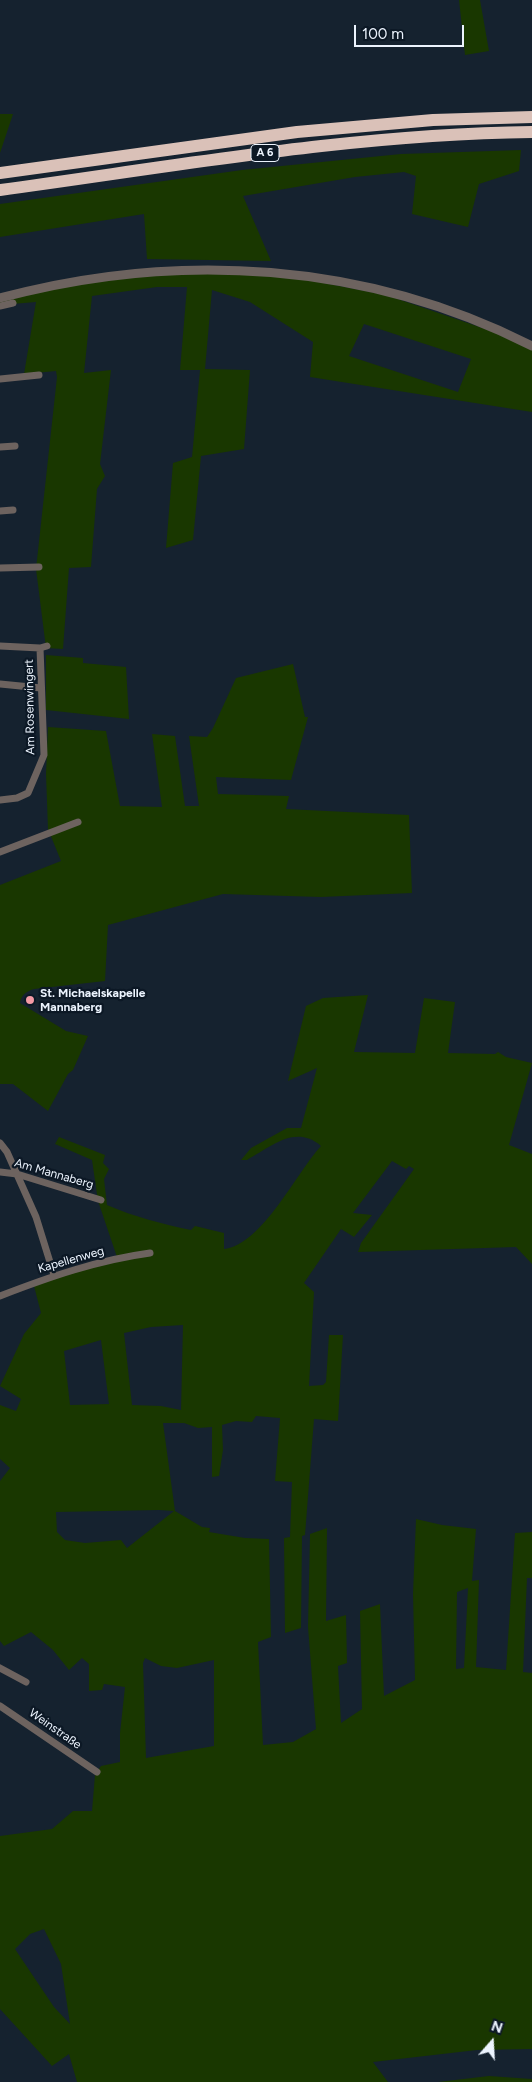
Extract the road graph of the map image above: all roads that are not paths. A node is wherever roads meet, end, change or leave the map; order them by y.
1 (532, 116) edge
2 (532, 132) edge
3 (0, 173) edge
4 (0, 190) edge
5 (0, 298) edge
6 (13, 303) dead end
7 (0, 306) edge
8 (532, 346) edge
9 (39, 375) dead end
10 (0, 379) edge
11 (15, 446) dead end
12 (0, 447) edge
13 (13, 510) dead end
14 (0, 511) edge
15 (39, 567) dead end
16 (0, 568) edge
17 (0, 646) edge
18 (0, 684) edge
19 (41, 688) junction
20 (0, 800) edge
21 (78, 822) dead end
22 (0, 852) edge
23 (0, 1143) edge
24 (0, 1172) edge
25 (16, 1174) junction
26 (101, 1200) dead end
27 (150, 1253) dead end
28 (54, 1275) junction
29 (0, 1296) edge
30 (0, 1668) edge
31 (26, 1682) dead end
32 (0, 1706) edge
33 (97, 1772) dead end

1 - 3 highway, A 6
2 - 4 highway, A 6
5 - 8 street
6 - 7 street
9 - 10 street
11 - 12 street
13 - 14 street
15 - 16 street
17 - 19 street, Am Rosenwingert
18 - 19 street
19 - 20 street, Am Rosenwingert
21 - 22 street
23 - 25 street
24 - 25 street, Am Mannaberg
25 - 26 street, Am Mannaberg
25 - 28 street
27 - 28 street, Kapellenweg
28 - 29 street, Kapellenweg
30 - 31 street
32 - 33 street, Weinstraße

